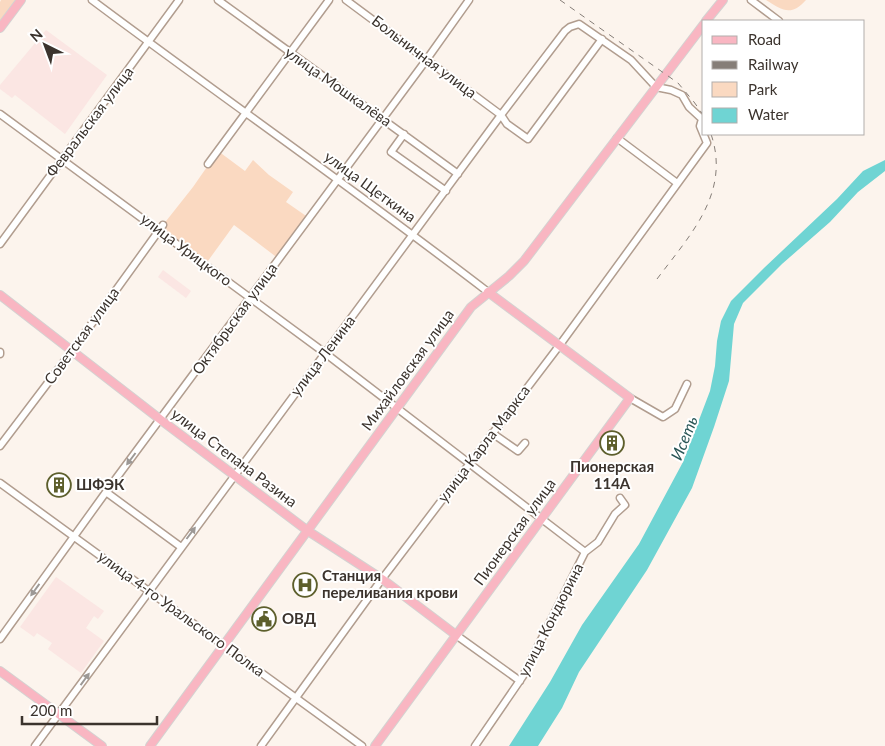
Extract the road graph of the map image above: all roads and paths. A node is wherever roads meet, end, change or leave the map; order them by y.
1 (21, 0) edge
2 (92, 0) edge
3 (179, 0) edge
4 (218, 0) edge
5 (329, 0) edge
6 (346, 0) edge
7 (469, 0) edge
8 (724, 0) edge
9 (751, 0) edge
10 (707, 20) edge
11 (778, 20) edge
12 (702, 27) edge
13 (0, 28) edge
14 (602, 40) junction
15 (148, 42) junction
16 (290, 53) junction
17 (427, 60) junction
18 (656, 87) junction
19 (245, 113) junction
20 (0, 114) edge
21 (501, 115) junction
22 (383, 118) junction
23 (702, 118) edge
24 (702, 118) edge
25 (702, 131) edge
26 (404, 134) junction
27 (704, 135) edge
28 (617, 138) junction
29 (62, 159) junction
30 (208, 164) dead end
31 (458, 174) junction
32 (338, 179) junction
33 (677, 183) junction
34 (446, 191) junction
35 (161, 228) junction
36 (413, 235) junction
37 (0, 244) edge
38 (488, 292) junction
39 (0, 296) edge
40 (250, 298) junction
41 (559, 346) junction
42 (72, 351) junction
43 (325, 353) junction
44 (687, 384) dead end
45 (630, 398) junction
46 (398, 408) junction
47 (161, 420) junction
48 (492, 433) junction
49 (525, 443) dead end
50 (0, 446) edge
51 (469, 463) junction
52 (235, 475) junction
53 (0, 483) edge
54 (106, 492) junction
55 (620, 498) dead end
56 (542, 518) junction
57 (308, 530) junction
58 (74, 537) junction
59 (181, 547) junction
60 (585, 552) junction
61 (382, 579) junction
62 (149, 592) junction
63 (456, 635) junction
64 (0, 638) edge
65 (224, 645) junction
66 (0, 671) edge
67 (520, 681) junction
68 (296, 698) junction
69 (59, 714) junction
70 (35, 746) edge
71 (102, 746) edge
72 (150, 746) edge
73 (262, 746) edge
74 (362, 746) edge
75 (374, 746) edge
76 (475, 746) edge

1 - 13 main road
2 - 15 street, улица Щеткина
3 - 15 street, Февральская улица
4 - 16 street, улица Мошкалёва
5 - 16 street
6 - 17 street, Больничная улица
7 - 17 street, Октябрьская улица
8 - 10 main road, Михайловская улица
9 - 11 street
12 - 18 main road, Михайловская улица
14 - 18 street, улица Ленина
14 - 21 street, улица Ленина
14 - 21 street, Больничная улица
15 - 19 street, улица Щеткина
15 - 29 street, Февральская улица
16 - 19 street
16 - 22 street, улица Мошкалёва
17 - 21 street, Больничная улица
17 - 22 street, Октябрьская улица
18 - 23 street, улица Карла Маркса
18 - 28 main road, Михайловская улица
19 - 30 street
19 - 32 street, улица Щеткина
20 - 29 street, улица Урицкого
21 - 31 street, улица Ленина
22 - 26 street, улица Мошкалёва
22 - 32 street, Октябрьская улица
24 - 25 street, улица Карла Маркса
26 - 31 street, улица Мошкалёва
26 - 34 street
27 - 33 street, улица Карла Маркса
28 - 33 street
28 - 38 main road, Михайловская улица
29 - 35 street, улица Урицкого
29 - 37 street, Февральская улица
31 - 34 street, улица Ленина
32 - 36 street, улица Щеткина
32 - 40 street, Октябрьская улица
33 - 41 street, улица Карла Маркса
34 - 36 street, улица Ленина
35 - 40 street, улица Урицкого
35 - 42 street, Советская улица
36 - 38 street, улица Щеткина
36 - 43 street, улица Ленина
38 - 41 main road, улица Щеткина
38 - 46 main road, Михайловская улица
39 - 42 main road, улица Степана Разина
40 - 43 street, улица Урицкого
40 - 47 street, Октябрьская улица
41 - 45 main road, улица Щеткина
41 - 48 street, улица Карла Маркса
42 - 47 main road, улица Степана Разина
42 - 50 street, Советская улица
43 - 46 street, улица Урицкого
43 - 52 street, улица Ленина
44 - 45 street
45 - 56 main road, Пионерская улица
46 - 51 street, улица Урицкого
46 - 57 main road, Михайловская улица
47 - 52 main road, улица Степана Разина
47 -> 54 street, Октябрьская улица
48 - 49 street
48 - 51 street, улица Карла Маркса
51 - 56 street, улица Урицкого
51 - 61 street, улица Карла Маркса
52 - 57 main road, улица Степана Разина
59 -> 52 street, улица Ленина
53 - 58 street, улица 4-го Уральского Полка
54 - 58 street, Октябрьская улица
54 - 59 street
55 - 60 street, улица Кондюрина
56 - 60 street, улица Урицкого
56 - 63 main road, Пионерская улица
57 - 61 main road, улица Степана Разина
57 - 65 main road, Михайловская улица
58 - 62 street, улица 4-го Уральского Полка
58 -> 64 street, Октябрьская улица
59 - 62 street, улица Ленина
60 - 67 street, улица Кондюрина
61 - 63 main road, улица Степана Разина
61 - 68 street, улица Карла Маркса
62 - 65 street, улица 4-го Уральского Полка
69 -> 62 street, улица Ленина
63 - 67 street
63 - 75 main road, Пионерская улица
65 - 68 street, улица 4-го Уральского Полка
65 - 72 main road, Михайловская улица
66 - 69 main road
67 - 76 street, улица Кондюрина
68 - 73 street, улица Карла Маркса
68 - 74 street, улица 4-го Уральского Полка
69 - 70 street, улица Ленина
69 - 71 main road

